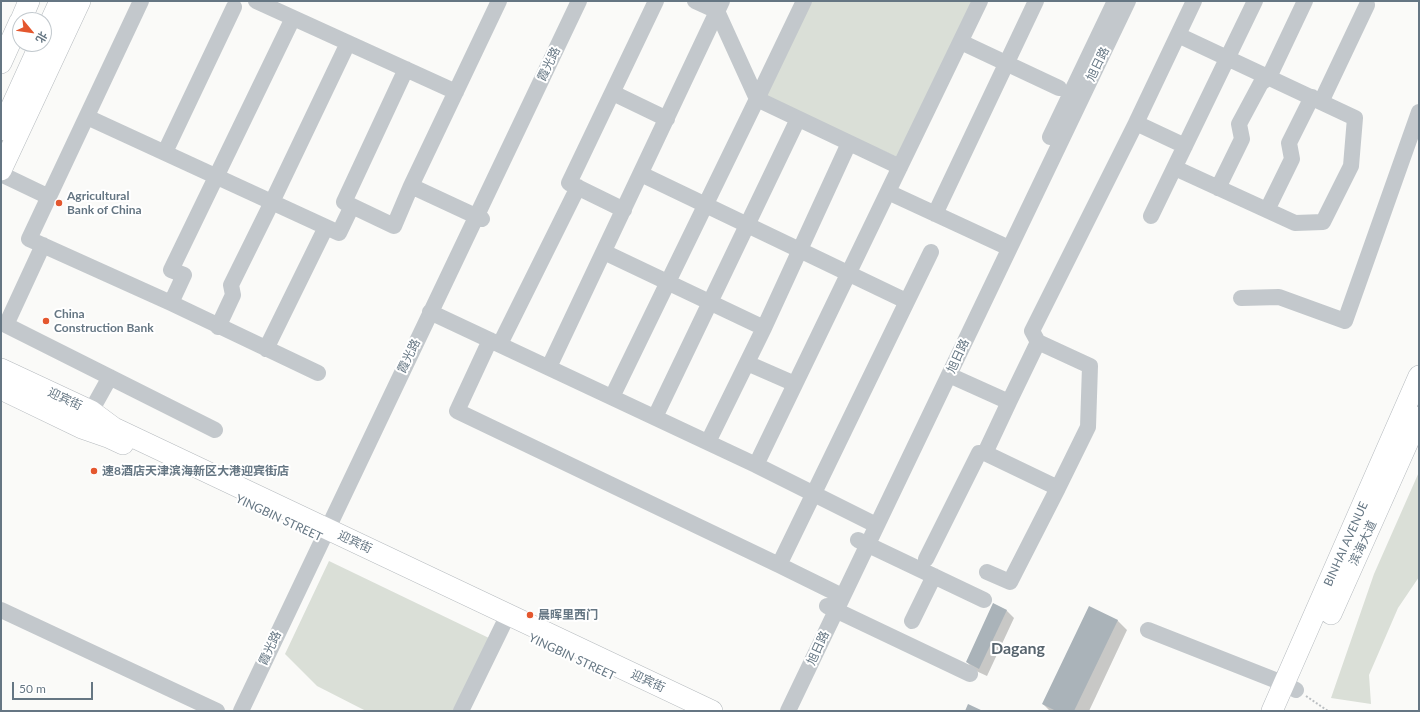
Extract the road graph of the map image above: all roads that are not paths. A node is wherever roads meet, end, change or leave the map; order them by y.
1 (29, 1) edge
2 (46, 1) edge
3 (60, 1) edge
4 (80, 1) edge
5 (141, 1) edge
6 (256, 1) edge
7 (499, 1) edge
8 (579, 1) edge
9 (586, 1) edge
10 (656, 1) edge
11 (695, 1) edge
12 (804, 1) edge
13 (980, 1) edge
14 (1036, 1) edge
15 (1115, 1) edge
16 (1128, 1) edge
17 (1194, 1) edge
18 (1255, 1) edge
19 (1305, 1) edge
20 (230, 3) edge
21 (1366, 5) dead end
22 (720, 6) edge
23 (24, 12) edge
24 (41, 12) edge
25 (52, 18) edge
26 (293, 18) junction
27 (1178, 35) junction
28 (12, 39) edge
29 (961, 42) junction
30 (348, 43) junction
31 (22, 52) edge
32 (36, 52) edge
33 (1228, 58) junction
34 (1, 63) edge
35 (1006, 64) junction
36 (406, 69) junction
37 (1269, 77) junction
38 (1059, 88) dead end
39 (456, 92) junction
40 (613, 93) junction
41 (1, 96) edge
42 (757, 99) junction
43 (1316, 99) junction
44 (1419, 112) edge
45 (87, 117) junction
46 (667, 119) junction
47 (798, 119) junction
48 (1136, 123) junction
49 (1, 130) edge
50 (849, 143) junction
51 (1185, 146) junction
52 (165, 152) junction
53 (900, 167) junction
54 (1175, 168) junction
55 (1, 170) edge
56 (1, 174) edge
57 (641, 174) junction
58 (217, 176) junction
59 (411, 186) junction
60 (578, 187) junction
61 (1218, 188) junction
62 (888, 192) junction
63 (49, 197) junction
64 (272, 202) junction
65 (706, 204) junction
66 (352, 206) junction
67 (624, 210) junction
68 (1267, 210) junction
69 (936, 214) junction
70 (1151, 216) dead end
71 (479, 218) junction
72 (748, 224) junction
73 (326, 227) junction
74 (43, 245) junction
75 (1004, 246) junction
76 (800, 249) junction
77 (604, 252) junction
78 (931, 252) dead end
79 (849, 273) junction
80 (668, 282) junction
81 (1241, 298) dead end
82 (906, 301) junction
83 (710, 302) junction
84 (170, 303) junction
85 (433, 314) junction
86 (218, 327) junction
87 (764, 328) junction
88 (495, 342) junction
89 (1038, 342) junction
90 (266, 349) junction
91 (747, 363) junction
92 (549, 367) junction
93 (1, 369) edge
94 (318, 373) dead end
95 (949, 375) junction
96 (1419, 376) edge
97 (110, 377) junction
98 (795, 384) junction
99 (1, 390) edge
100 (612, 397) junction
101 (1009, 402) junction
102 (655, 417) junction
103 (1419, 417) edge
104 (86, 420) junction
105 (215, 430) dead end
106 (708, 442) junction
107 (985, 452) junction
108 (756, 465) junction
109 (1058, 488) junction
110 (813, 493) junction
111 (872, 523) junction
112 (328, 535) junction
113 (863, 542) junction
114 (926, 559) dead end
115 (779, 565) junction
116 (987, 572) dead end
117 (934, 576) junction
118 (984, 600) dead end
119 (835, 601) junction
120 (1, 610) edge
121 (912, 621) dead end
122 (503, 625) junction
123 (1148, 630) dead end
124 (970, 674) dead end
125 (1290, 687) junction
126 (217, 711) edge
127 (240, 711) edge
128 (250, 711) edge
129 (461, 711) edge
130 (686, 711) edge
131 (712, 711) edge
132 (778, 711) edge
133 (788, 711) edge
134 (1272, 711) edge
135 (1286, 711) edge

1 - 23 main road
2 - 24 main road
3 - 25 main road
4 - 55 main road
5 - 45 street
6 - 26 street
7 - 39 street
8 - 71 street, 霞光路
9 - 71 street, 霞光路
10 - 40 street
11 - 22 street
12 - 42 street
13 - 29 street
14 - 35 street
15 - 75 street, 旭日路
16 - 75 street, 旭日路
17 - 27 street
18 - 33 street
19 - 37 street
20 - 52 street
21 - 43 street
22 - 42 street
22 - 46 street
26 - 30 street
26 - 58 street
27 - 33 street
27 - 48 street
28 - 34 main road
29 - 35 street
29 - 53 street
30 - 36 street
30 - 64 street
31 - 41 main road
32 - 49 main road
33 - 37 street
33 - 51 street
35 - 38 street
35 - 69 street
36 - 39 street
36 - 66 street
37 - 43 street
37 - 61 street
39 - 59 street
40 - 46 street
40 - 60 street
42 - 47 street
42 - 65 street
43 - 68 street
43 - 68 street
44 - 81 street
45 - 52 street
45 - 63 street
46 - 57 street
47 - 50 street
47 - 72 street
48 - 51 street
48 - 89 street
50 - 53 street
50 - 76 street
51 - 54 street
52 - 58 street
53 - 62 street
54 - 61 street
54 - 70 street
56 - 63 street
57 - 65 street
57 - 67 street
58 - 64 street
58 - 84 street
59 - 66 street
59 - 71 street
60 - 67 street
60 - 88 street
61 - 68 street
62 - 69 street
62 - 79 street
63 - 74 street
64 - 73 street
64 - 86 street
65 - 72 street
65 - 80 street
66 - 73 street
67 - 77 street
69 - 75 street
71 - 85 street, 霞光路
72 - 76 street
72 - 83 street
73 - 90 street
74 - 84 street
74 - 97 street
75 - 95 street, 旭日路
75 - 111 street, 旭日路
76 - 79 street
76 - 87 street
77 - 80 street
77 - 92 street
78 - 82 street
79 - 82 street
79 - 98 street
80 - 83 street
80 - 100 street
82 - 110 street
83 - 87 street
83 - 102 street
84 - 86 street
85 - 88 street
85 - 112 street, 霞光路
86 - 90 street
87 - 91 street
88 - 92 street
88 - 115 street
89 - 101 street
89 - 109 street
90 - 94 street
91 - 98 street
91 - 106 street
92 - 100 street
93 - 104 main road, 迎宾街
95 - 101 street
95 - 111 street, 旭日路
96 - 125 main road, BINHAI AVENUE
97 - 104 street
97 - 105 street
98 - 108 street
99 - 104 main road, YINGBIN STREET
100 - 102 street
101 - 107 street
102 - 106 street
103 - 125 main road, 滨海大道
104 - 112 main road, YINGBIN STREET
106 - 108 street
107 - 109 street
107 - 114 street
108 - 110 street
109 - 116 street
110 - 111 street
110 - 115 street
111 - 113 street, 旭日路
112 - 122 main road, YINGBIN STREET
112 - 127 street, 霞光路
112 - 128 street, 霞光路
112 - 131 main road, 迎宾街
113 - 117 street
113 - 119 street, 旭日路
115 - 119 street
117 - 118 street
117 - 121 street
119 - 124 street
119 - 132 street, 旭日路
119 - 133 street, 旭日路
120 - 126 street
122 - 129 street
122 - 130 main road, YINGBIN STREET
123 - 125 street
125 - 134 main road, BINHAI AVENUE
125 - 135 main road

